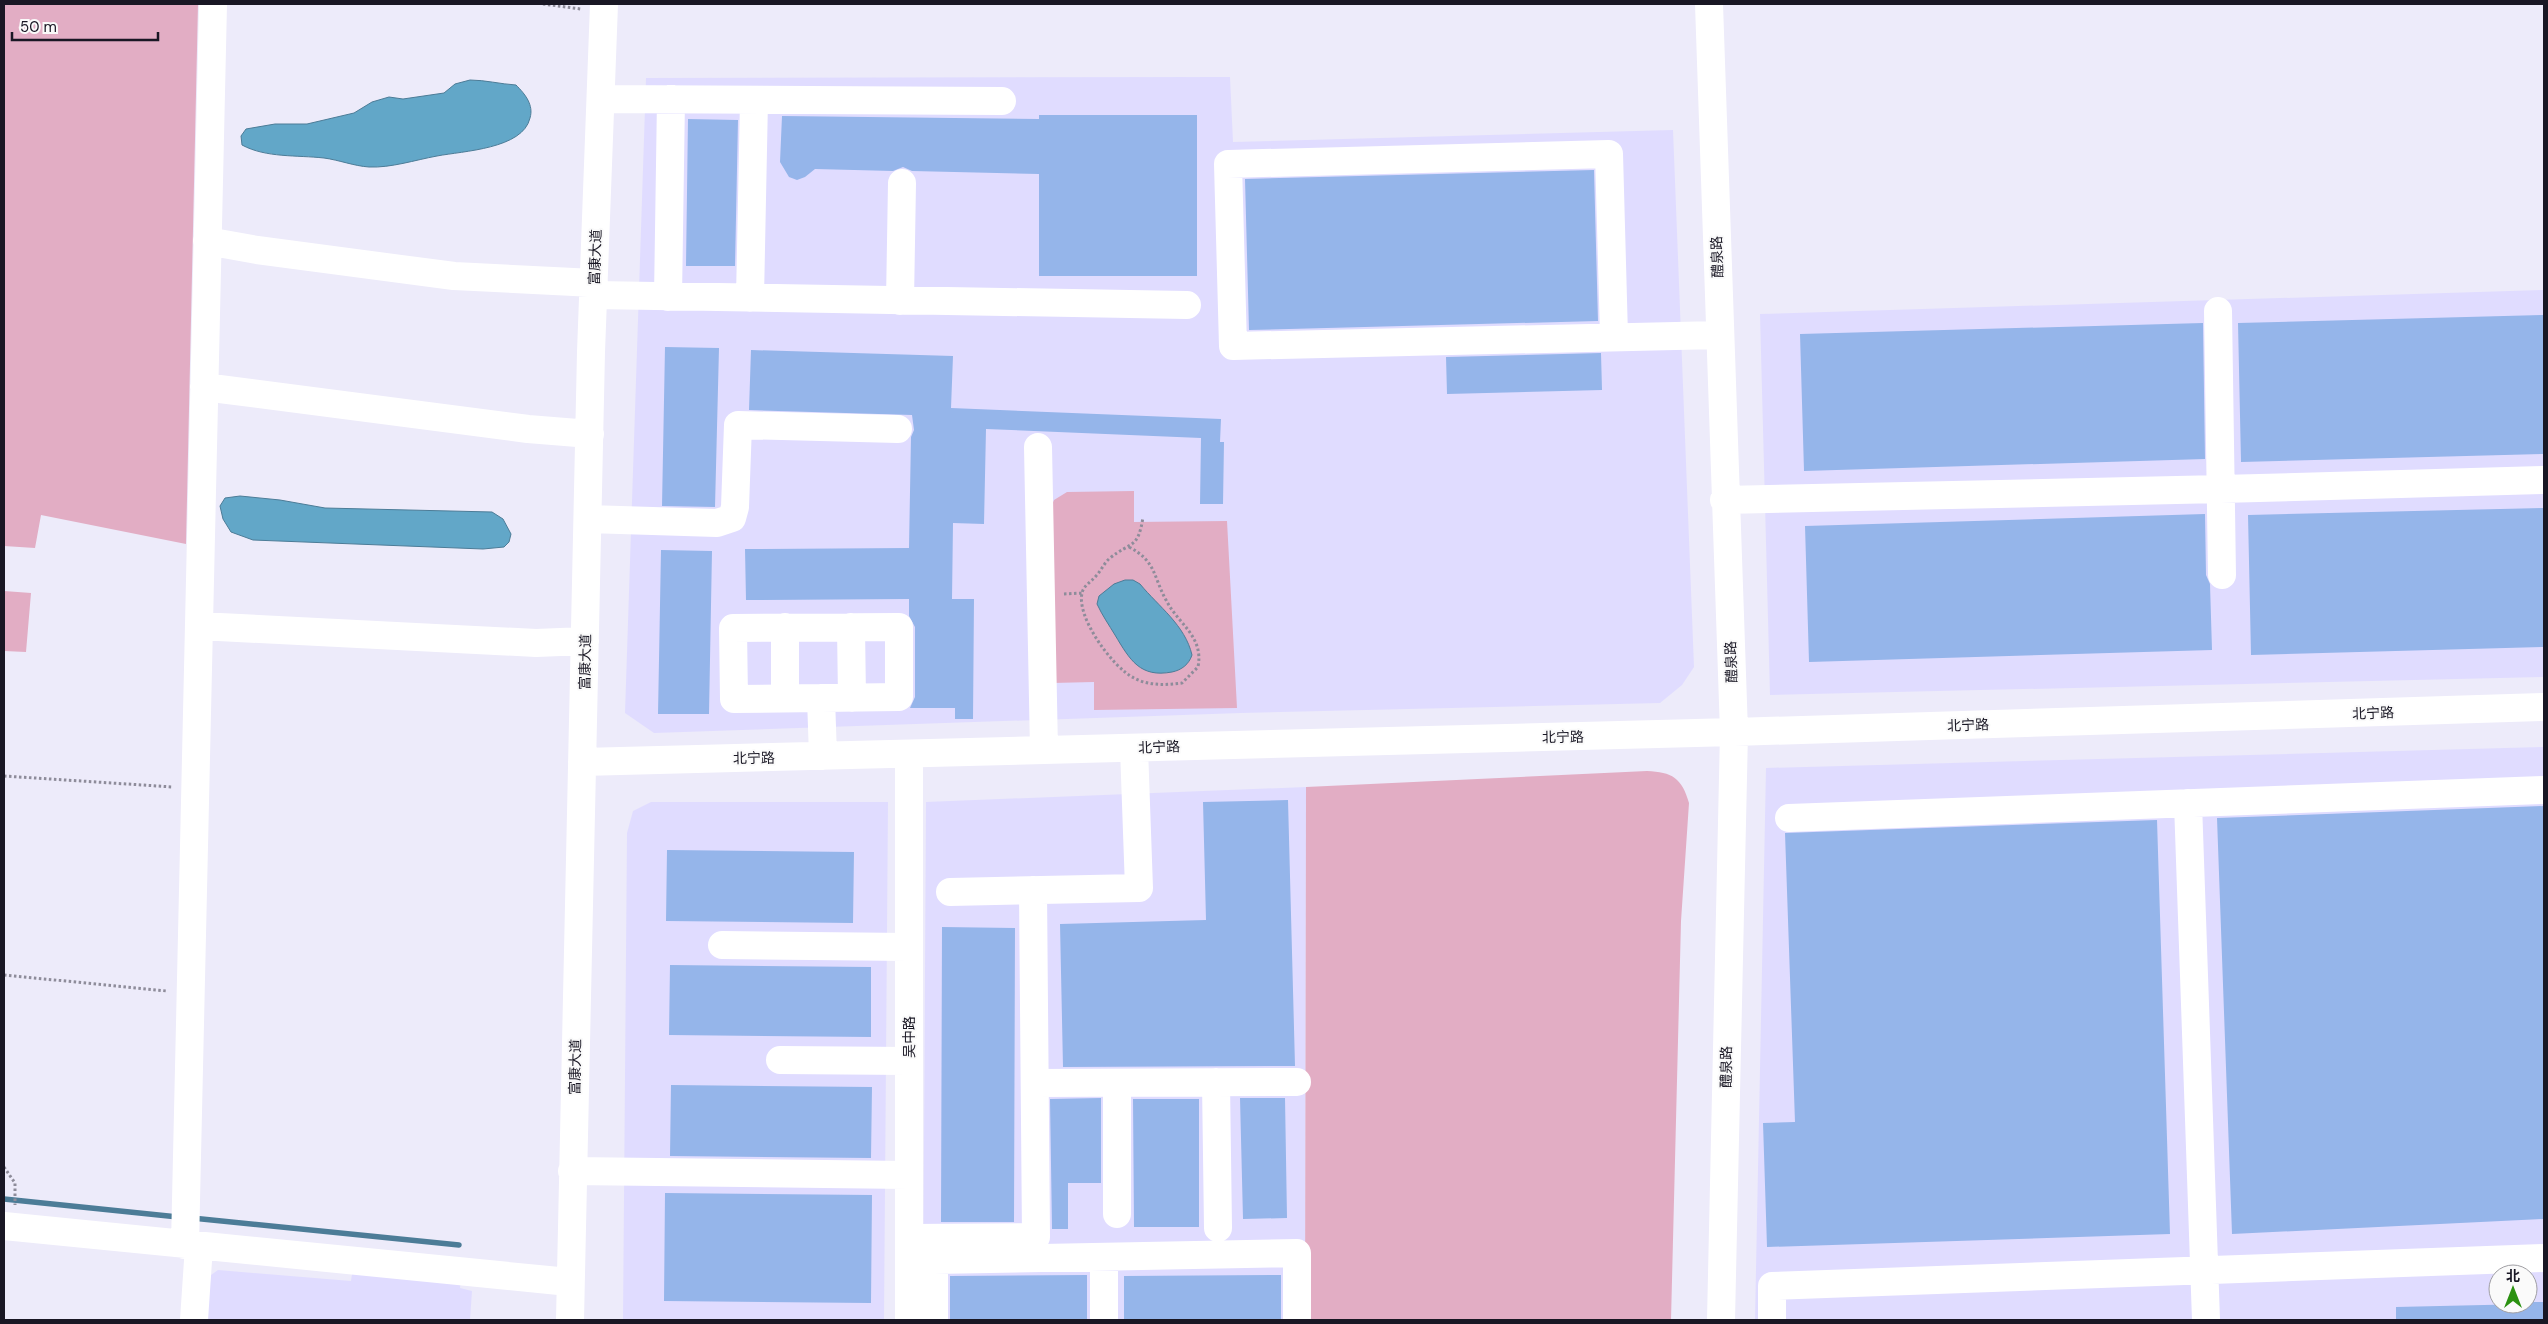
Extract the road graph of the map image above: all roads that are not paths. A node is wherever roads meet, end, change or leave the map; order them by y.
1 (213, 4) edge
2 (1709, 4) edge
3 (604, 8) edge
4 (601, 99) junction
5 (671, 100) junction
6 (754, 100) junction
7 (1002, 101) dead end
8 (902, 183) dead end
9 (207, 241) junction
10 (594, 289) junction
11 (668, 297) junction
12 (750, 298) junction
13 (900, 301) junction
14 (1187, 306) dead end
15 (2218, 311) dead end
16 (1719, 335) junction
17 (1614, 336) junction
18 (204, 387) junction
19 (898, 429) dead end
20 (590, 434) junction
21 (1038, 447) dead end
22 (2544, 480) edge
23 (2221, 490) junction
24 (1724, 500) junction
25 (588, 519) junction
26 (2222, 575) dead end
27 (199, 626) junction
28 (785, 627) junction
29 (851, 627) junction
30 (585, 641) junction
31 (785, 698) junction
32 (821, 698) junction
33 (852, 698) junction
34 (2544, 707) edge
35 (1734, 732) junction
36 (1134, 748) junction
37 (1044, 750) junction
38 (909, 754) junction
39 (823, 756) junction
40 (582, 762) junction
41 (2544, 790) edge
42 (2188, 803) junction
43 (1789, 818) dead end
44 (1033, 890) junction
45 (950, 892) dead end
46 (722, 945) dead end
47 (909, 947) junction
48 (780, 1060) dead end
49 (909, 1061) junction
50 (1216, 1082) junction
51 (1297, 1082) dead end
52 (1035, 1083) junction
53 (1117, 1083) junction
54 (572, 1171) junction
55 (908, 1174) junction
56 (1117, 1214) dead end
57 (9, 1217) edge
58 (1218, 1228) dead end
59 (189, 1232) junction
60 (908, 1238) junction
61 (1104, 1257) junction
62 (2544, 1258) edge
63 (2204, 1271) junction
64 (569, 1282) junction
65 (194, 1320) edge
66 (570, 1320) edge
67 (908, 1320) edge
68 (934, 1320) edge
69 (1104, 1320) edge
70 (1296, 1320) edge
71 (1721, 1320) edge
72 (1772, 1320) edge
73 (2206, 1320) edge

1 - 9 street
2 - 16 street, 醴泉路
3 - 4 street, 富康大道
4 - 5 street
4 - 10 street, 富康大道
5 - 6 street
5 - 11 street
6 - 7 street
6 - 12 street
8 - 13 street
9 - 10 street
9 - 18 street
10 - 11 street
10 - 20 street, 富康大道
11 - 12 street
12 - 13 street
13 - 14 street
15 - 23 street
16 - 17 street
16 - 24 street, 醴泉路
17 - 17 street
18 - 20 street
18 - 27 street
19 - 25 street
20 - 25 street, 富康大道
21 - 37 street
22 - 23 street
23 - 24 street
23 - 26 street
24 - 35 street, 醴泉路
25 - 30 street, 富康大道
27 - 30 street
27 - 59 street
28 - 29 street
28 - 31 street
28 - 31 street
29 - 33 street
29 - 33 street
30 - 40 street, 富康大道
31 - 32 street
32 - 33 street
32 - 39 street
34 - 35 street, 北宁路
35 - 36 street, 北宁路
35 - 71 street, 醴泉路
36 - 37 street, 北宁路
36 - 44 street
37 - 38 street, 北宁路
38 - 39 street, 北宁路
38 - 47 street, 吴中路
39 - 40 street, 北宁路
40 - 54 street, 富康大道
41 - 42 street
42 - 43 street
42 - 63 street
44 - 45 street
44 - 52 street
46 - 47 street
47 - 49 street, 吴中路
48 - 49 street
49 - 55 street, 吴中路
50 - 51 street
50 - 53 street
50 - 58 street
52 - 53 street
52 - 60 street
53 - 56 street
54 - 55 street
54 - 64 street, 富康大道
55 - 60 street, 吴中路
57 - 59 street
59 - 64 street
59 - 65 street
60 - 67 street, 吴中路
61 - 68 street
61 - 69 street
61 - 70 street
62 - 63 street
63 - 72 street
63 - 73 street
64 - 66 street, 富康大道

